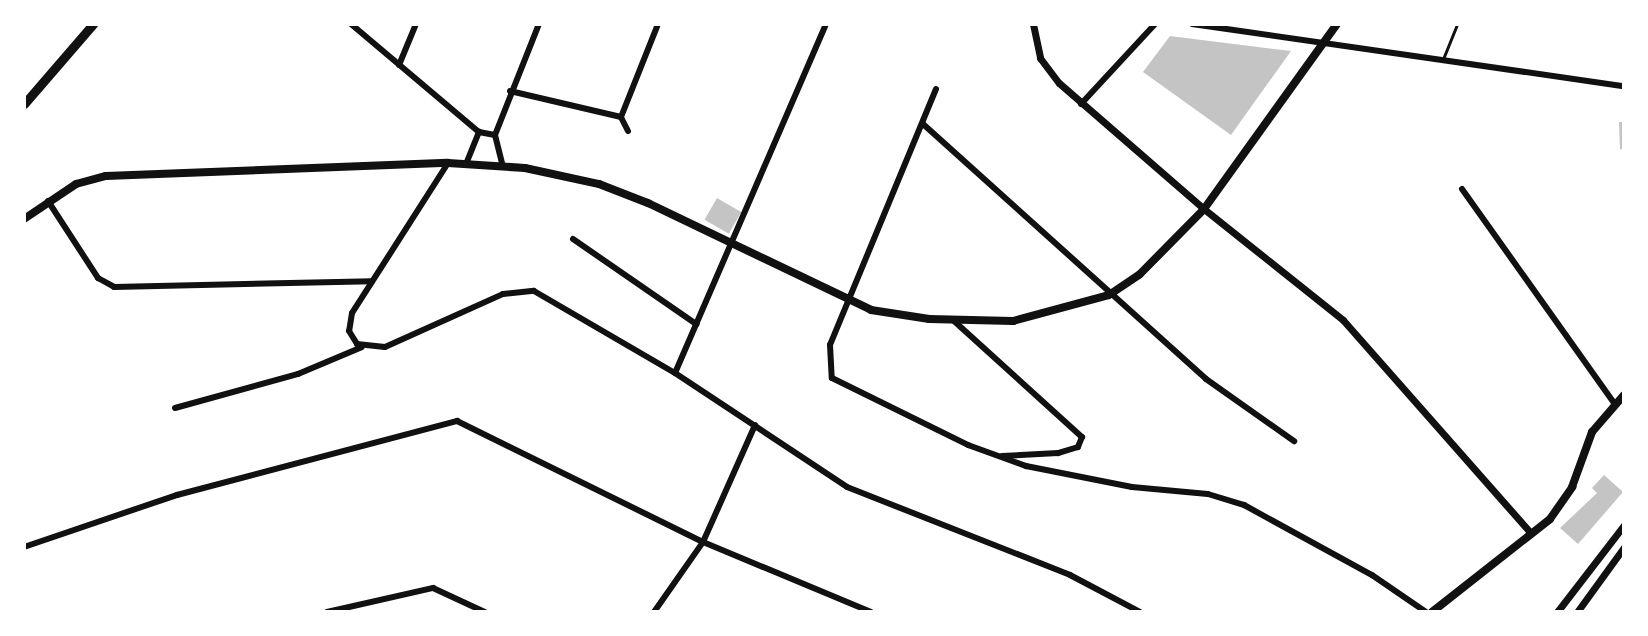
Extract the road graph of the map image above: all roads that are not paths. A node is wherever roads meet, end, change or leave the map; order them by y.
1 (93, 24) edge
2 (351, 24) edge
3 (416, 24) edge
4 (539, 24) edge
5 (658, 24) edge
6 (826, 24) edge
7 (1033, 24) edge
8 (1155, 24) edge
9 (1192, 24) edge
10 (1337, 24) edge
11 (1457, 24) edge
12 (1245, 28) edge
13 (1323, 42) junction
14 (1443, 59) junction
15 (399, 65) junction
16 (1624, 86) edge
17 (936, 89) dead end
18 (510, 91) junction
19 (24, 104) edge
20 (1081, 104) junction
21 (621, 117) junction
22 (923, 124) junction
23 (628, 131) dead end
24 (479, 132) junction
25 (495, 135) junction
26 (448, 163) junction
27 (466, 164) junction
28 (503, 166) junction
29 (1462, 189) dead end
30 (47, 199) junction
31 (1204, 209) junction
32 (24, 219) edge
33 (573, 239) dead end
34 (731, 244) junction
35 (372, 281) junction
36 (1114, 292) junction
37 (847, 302) junction
38 (954, 321) junction
39 (696, 324) junction
40 (362, 347) junction
41 (675, 373) junction
42 (1624, 395) edge
43 (1615, 404) junction
44 (175, 408) dead end
45 (755, 425) junction
46 (1294, 441) dead end
47 (994, 455) junction
48 (1624, 525) edge
49 (1531, 533) junction
50 (703, 542) junction
51 (24, 547) edge
52 (1624, 547) edge
53 (327, 612) edge
54 (485, 612) edge
55 (654, 612) edge
56 (871, 612) edge
57 (1140, 612) edge
58 (1429, 612) edge
59 (1557, 612) edge
60 (1577, 612) edge

1 - 19 main road
2 - 15 street
3 - 15 street
4 - 18 street
5 - 21 street
6 - 34 street
7 - 20 street
8 - 20 street
9 - 12 street
10 - 13 main road
11 - 14 lane
12 - 13 street
13 - 14 street
13 - 31 main road
14 - 16 street
15 - 24 street
17 - 22 street
18 - 21 street
18 - 25 street
20 - 31 street
21 - 23 street
22 - 36 street
22 - 37 street
24 - 25 street
24 - 27 street
25 - 28 street
26 - 27 main road
26 - 30 main road
26 - 35 street
27 - 28 main road
28 - 34 main road
29 - 43 street
30 - 32 main road
30 - 35 street
31 - 36 main road
31 - 49 street
33 - 39 street
34 - 37 main road
34 - 39 street
35 - 40 street
36 - 38 main road
36 - 46 street
37 - 38 main road
37 - 47 street
38 - 47 street
39 - 41 street
40 - 41 street
40 - 44 street
41 - 45 street
42 - 43 main road
43 - 49 main road
45 - 50 street
45 - 57 street
47 - 58 street
48 - 59 street
49 - 58 main road
50 - 51 street
50 - 55 street
50 - 56 street
52 - 60 street
53 - 54 street

